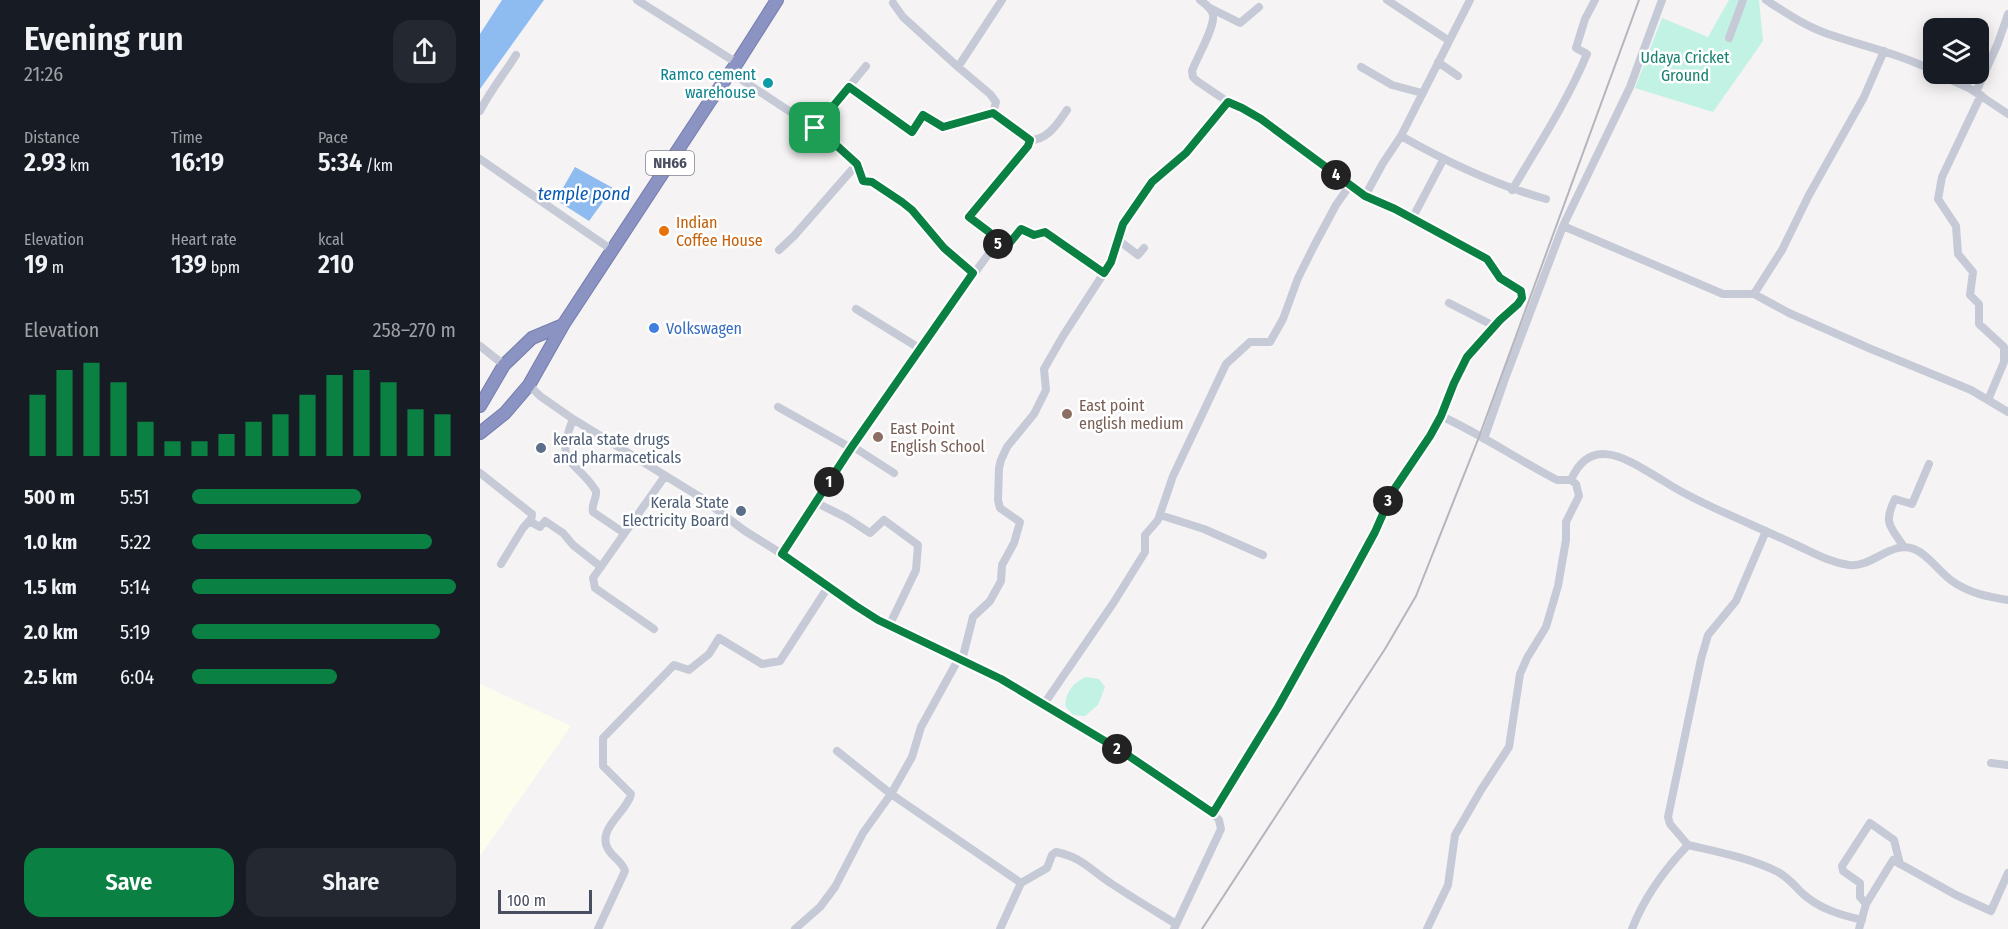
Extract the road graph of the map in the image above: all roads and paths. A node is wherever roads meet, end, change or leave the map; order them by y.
1 (638, 0) edge
2 (777, 0) edge
3 (1002, 0) edge
4 (1200, 0) edge
5 (1387, 0) edge
6 (1470, 0) edge
7 (1595, 0) edge
8 (1662, 0) edge
9 (1743, 0) edge
10 (1766, 0) edge
11 (893, 3) dead end
12 (1259, 7) dead end
13 (1210, 8) junction
14 (2008, 14) edge
15 (1729, 38) dead end
16 (1448, 40) junction
17 (1884, 51) junction
18 (516, 55) dead end
19 (1438, 62) junction
20 (866, 66) dead end
21 (958, 67) junction
22 (1361, 67) dead end
23 (1923, 67) edge
24 (734, 68) junction
25 (1458, 76) dead end
26 (1958, 84) edge
27 (849, 87) junction
28 (1422, 93) junction
29 (1978, 94) junction
30 (1228, 102) junction
31 (1067, 110) dead end
32 (480, 111) edge
33 (993, 113) junction
34 (2008, 114) edge
35 (815, 128) junction
36 (1401, 136) junction
37 (1030, 140) junction
38 (480, 159) edge
39 (1443, 160) junction
40 (857, 164) junction
41 (1350, 185) junction
42 (1512, 190) junction
43 (1365, 196) junction
44 (1546, 200) dead end
45 (1412, 219) junction
46 (1563, 226) junction
47 (1118, 240) junction
48 (996, 244) junction
49 (1144, 248) dead end
50 (779, 249) dead end
51 (612, 250) junction
52 (973, 273) junction
53 (1104, 273) junction
54 (1754, 294) junction
55 (1449, 303) dead end
56 (856, 309) dead end
57 (563, 325) junction
58 (1494, 326) junction
59 (480, 346) edge
60 (919, 348) junction
61 (504, 365) junction
62 (529, 385) junction
63 (480, 396) edge
64 (1988, 400) junction
65 (480, 406) edge
66 (778, 406) dead end
67 (2008, 412) edge
68 (1441, 416) junction
69 (573, 418) junction
70 (480, 433) edge
71 (1484, 439) junction
72 (852, 447) junction
73 (1929, 464) dead end
74 (894, 473) dead end
75 (480, 474) edge
76 (665, 477) junction
77 (1571, 480) junction
78 (816, 502) junction
79 (1160, 515) junction
80 (531, 519) junction
81 (1766, 531) junction
82 (624, 533) junction
83 (1904, 547) junction
84 (782, 554) junction
85 (1263, 555) dead end
86 (501, 564) dead end
87 (601, 567) junction
88 (828, 587) junction
89 (2008, 600) edge
90 (890, 626) junction
91 (654, 628) dead end
92 (961, 659) junction
93 (1044, 704) junction
94 (837, 751) dead end
95 (1991, 763) dead end
96 (2008, 765) edge
97 (891, 794) junction
98 (1213, 813) junction
99 (1688, 845) junction
100 (1900, 864) junction
101 (2008, 873) edge
102 (1021, 883) junction
103 (1866, 904) junction
104 (1862, 920) junction
105 (1175, 926) edge
106 (598, 929) edge
107 (795, 929) edge
108 (1000, 929) edge
109 (1427, 929) edge
110 (1632, 929) edge
111 (1859, 929) edge

1 - 24 street
2 - 24 highway, NH66
3 - 21 street
4 - 13 street
5 - 16 street
6 - 16 street
7 - 42 street
8 - 46 street
9 - 15 street
10 - 17 street
11 - 21 street
12 - 13 street
13 - 30 street
14 - 29 street
16 - 19 street
17 - 23 street
17 - 54 street
18 - 32 street
19 - 25 street
19 - 28 street
20 - 27 street
21 - 33 street
22 - 28 street
24 - 35 street
24 - 51 highway, NH66
26 - 29 street
27 - 33 street
27 - 35 street
28 - 36 street
29 - 34 street
29 - 64 street
30 - 41 street
30 - 47 street
31 - 37 street
33 - 37 street
35 - 40 street
36 - 39 street
36 - 43 street
37 - 48 street
38 - 51 street
39 - 42 street
39 - 45 street
40 - 50 street
40 - 52 street
41 - 43 street
41 - 79 street
42 - 44 street
43 - 45 street
45 - 58 street
46 - 54 street
46 - 71 street
47 - 49 street
47 - 53 street
48 - 52 street
48 - 53 street
51 - 57 highway, NH66
52 - 60 street
53 - 92 street
54 - 64 street
55 - 58 street
56 - 60 street
57 - 61 highway
57 - 62 highway, NH66
58 - 68 street
59 - 61 street
60 - 72 street
61 - 63 street
61 - 65 highway
62 - 69 street
62 - 70 highway, NH66
64 - 67 street
66 - 72 street
68 - 71 street
68 - 98 street
69 - 76 street
69 - 82 street
71 - 77 street
72 - 74 street
72 - 78 street
73 - 83 street
75 - 80 street
76 - 82 street
76 - 84 street
77 - 81 street
77 - 109 street
78 - 84 street
78 - 90 street
79 - 85 street
79 - 93 street
80 - 86 street
80 - 87 street
81 - 83 street
81 - 99 street
82 - 87 street
83 - 89 street
84 - 88 street
87 - 91 street
88 - 90 street
88 - 106 street
90 - 92 street
92 - 93 street
92 - 97 street
93 - 98 street
94 - 97 street
95 - 96 street
97 - 102 street
97 - 107 street
98 - 105 street
99 - 104 street
99 - 110 street
100 - 101 street
100 - 103 street
100 - 103 street
102 - 105 street
102 - 108 street
103 - 104 street
104 - 111 street

